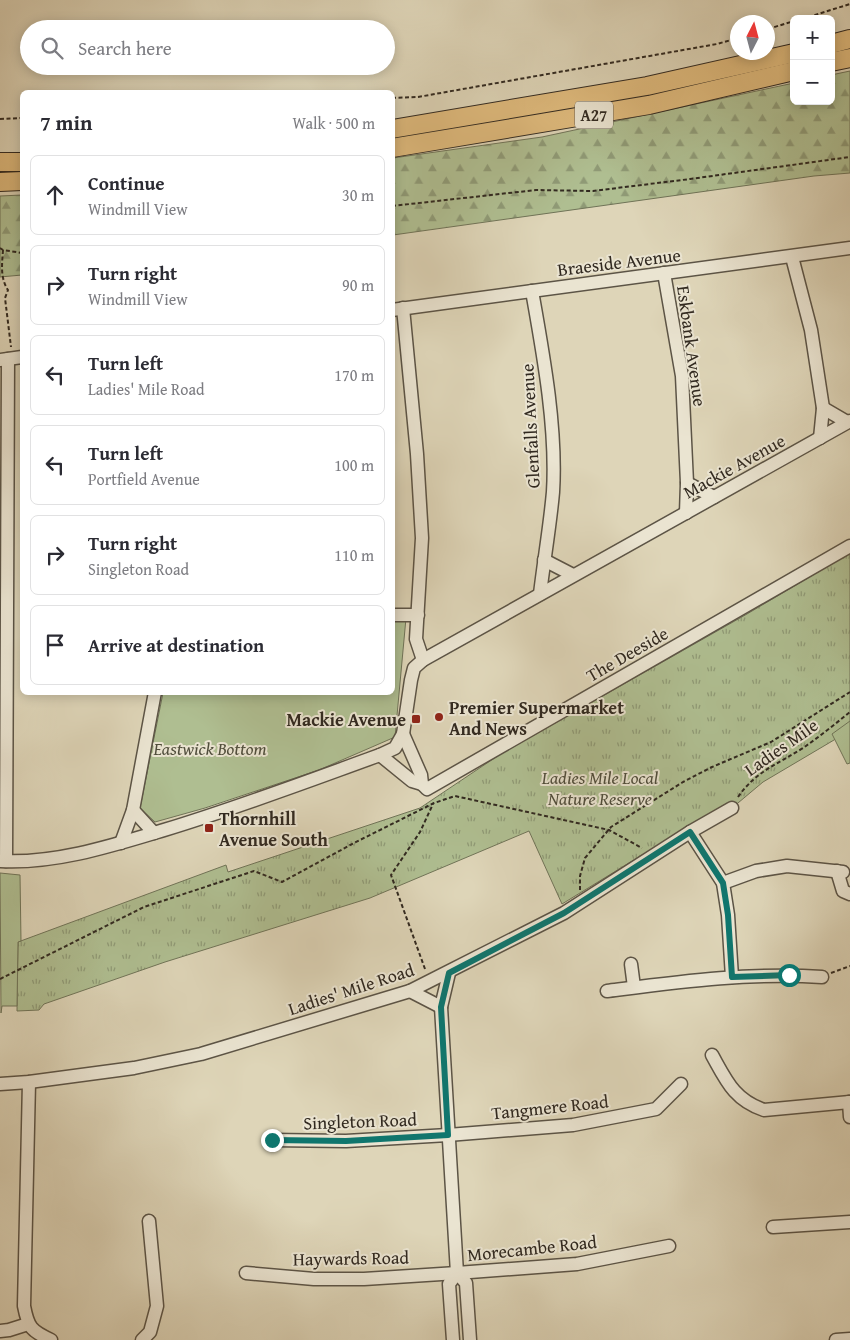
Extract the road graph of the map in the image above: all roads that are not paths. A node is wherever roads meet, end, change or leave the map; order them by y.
1 (850, 39) edge
2 (835, 43) edge
3 (790, 55) edge
4 (850, 58) edge
5 (835, 61) edge
6 (790, 72) edge
7 (395, 128) edge
8 (395, 147) edge
9 (0, 162) edge
10 (20, 162) edge
11 (20, 181) edge
12 (0, 182) edge
13 (850, 248) edge
14 (792, 257) junction
15 (664, 273) junction
16 (532, 290) junction
17 (398, 309) edge
18 (11, 358) edge
19 (823, 408) junction
20 (849, 421) edge
21 (820, 438) junction
22 (687, 483) junction
23 (714, 497) junction
24 (686, 513) junction
25 (850, 546) edge
26 (544, 560) junction
27 (573, 575) junction
28 (540, 594) junction
29 (395, 615) edge
30 (418, 615) junction
31 (423, 660) junction
32 (154, 695) edge
33 (403, 734) junction
34 (380, 755) junction
35 (422, 784) junction
36 (732, 808) road end
37 (133, 810) junction
38 (690, 832) junction
39 (154, 833) junction
40 (120, 843) junction
41 (3, 861) edge
42 (723, 883) junction
43 (850, 894) edge
44 (631, 964) dead end
45 (449, 973) junction
46 (732, 977) junction
47 (822, 977) road end
48 (634, 987) junction
49 (410, 991) junction
50 (607, 991) dead end
51 (441, 1007) junction
52 (712, 1055) dead end
53 (29, 1082) junction
54 (0, 1084) edge
55 (681, 1084) dead end
56 (850, 1102) edge
57 (850, 1117) edge
58 (448, 1135) junction
59 (272, 1140) dead end
60 (149, 1221) dead end
61 (850, 1222) edge
62 (773, 1227) dead end
63 (669, 1246) dead end
64 (246, 1273) dead end
65 (457, 1273) junction
66 (28, 1324) junction
67 (4, 1334) edge
68 (850, 1339) edge
69 (51, 1340) edge
70 (142, 1340) edge
71 (453, 1340) edge
72 (470, 1340) edge
73 (836, 1340) edge

1 - 2 highway
3 - 7 highway, A27
4 - 5 highway
6 - 8 highway, A27
9 - 10 highway
11 - 12 highway
13 - 14 street, Braeside Avenue
14 - 15 street, Braeside Avenue
14 - 19 street
15 - 16 street, Braeside Avenue
15 - 22 street, Eskbank Avenue
16 - 17 street, Braeside Avenue
16 - 26 street, Glenfalls Avenue
17 - 30 street
18 - 41 street
19 - 20 street
19 - 21 street
20 - 21 street, Mackie Avenue
21 - 23 street, Mackie Avenue
22 - 23 street
22 - 24 street, Eskbank Avenue
23 - 24 street, Mackie Avenue
24 - 27 street, Mackie Avenue
25 - 35 street, The Deeside
26 - 27 street
26 - 28 street, Glenfalls Avenue
27 - 28 street, Mackie Avenue
28 - 31 street, Mackie Avenue
29 - 30 street
30 - 31 street
31 - 33 street, Mackie Avenue
32 - 37 street
33 - 34 street
33 - 35 street
34 - 35 street
34 - 39 street
36 - 38 street, Ladies' Mile Road
37 - 39 street
37 - 40 street
38 - 42 street
38 - 45 street, Ladies' Mile Road
39 - 40 street
40 - 41 street
42 - 43 street
42 - 46 street
44 - 48 street
45 - 49 street, Ladies' Mile Road
45 - 51 street
46 - 47 street
46 - 48 street
48 - 50 street
49 - 51 street
49 - 53 street, Ladies' Mile Road
51 - 58 street
52 - 56 street
53 - 54 street, Ladies' Mile Road
53 - 66 street
55 - 58 street, Tangmere Road
56 - 57 street
58 - 59 street, Singleton Road
58 - 65 street
60 - 70 street
61 - 62 street
63 - 65 street, Morecambe Road
64 - 65 street, Haywards Road
65 - 71 street
65 - 72 street
66 - 67 street
66 - 69 street
68 - 73 street

